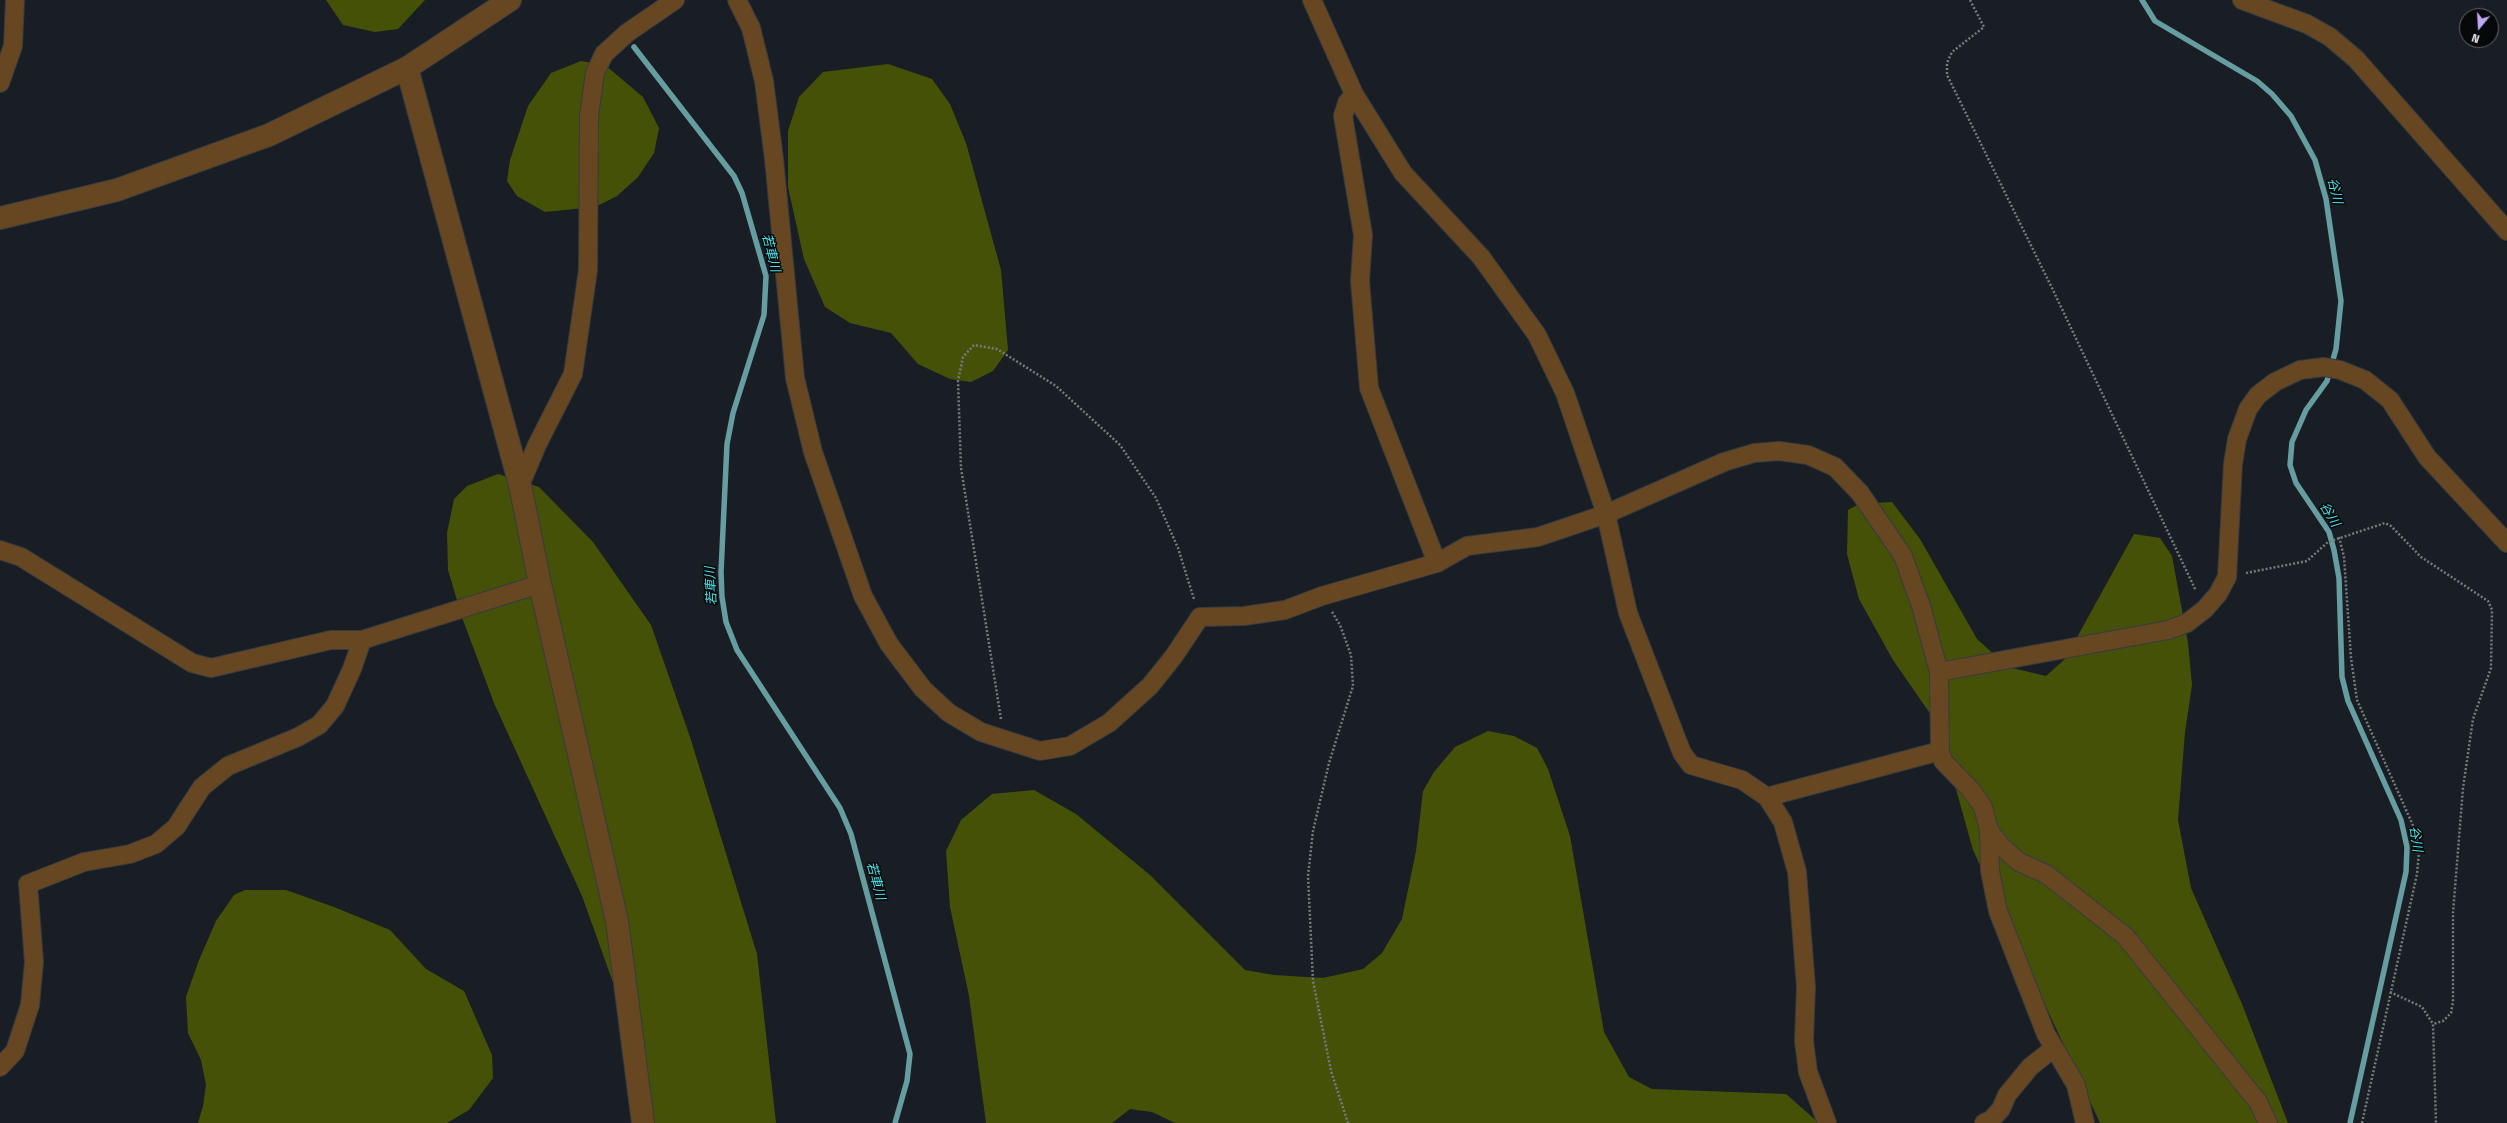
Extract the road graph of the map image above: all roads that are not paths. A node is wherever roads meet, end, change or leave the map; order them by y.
1 (15, 0) edge
2 (510, 0) edge
3 (675, 0) edge
4 (736, 0) edge
5 (1312, 0) edge
6 (2242, 0) edge
7 (407, 68) junction
8 (0, 83) edge
9 (1354, 94) junction
10 (0, 218) edge
11 (2507, 230) edge
12 (520, 485) junction
13 (1606, 514) junction
14 (2507, 543) edge
15 (0, 550) edge
16 (1437, 563) junction
17 (540, 584) junction
18 (362, 640) junction
19 (1939, 672) junction
20 (1940, 751) junction
21 (1767, 797) junction
22 (1989, 830) junction
23 (2054, 1048) junction
24 (0, 1068) edge
25 (643, 1123) edge
26 (1827, 1123) edge
27 (1984, 1123) edge
28 (2085, 1123) edge
29 (2268, 1123) edge

1 - 8 street
2 - 7 street
3 - 12 street
4 - 16 street
5 - 9 street
6 - 11 street
7 - 10 street
7 - 12 street
9 - 13 street
9 - 16 street
12 - 17 street
13 - 16 street
13 - 19 street
13 - 21 street
14 - 19 street
15 - 18 street
17 - 18 street
17 - 25 street
18 - 24 street
19 - 20 street
20 - 21 street
20 - 22 street
21 - 26 street
22 - 23 street
22 - 29 street
23 - 27 street
23 - 28 street

